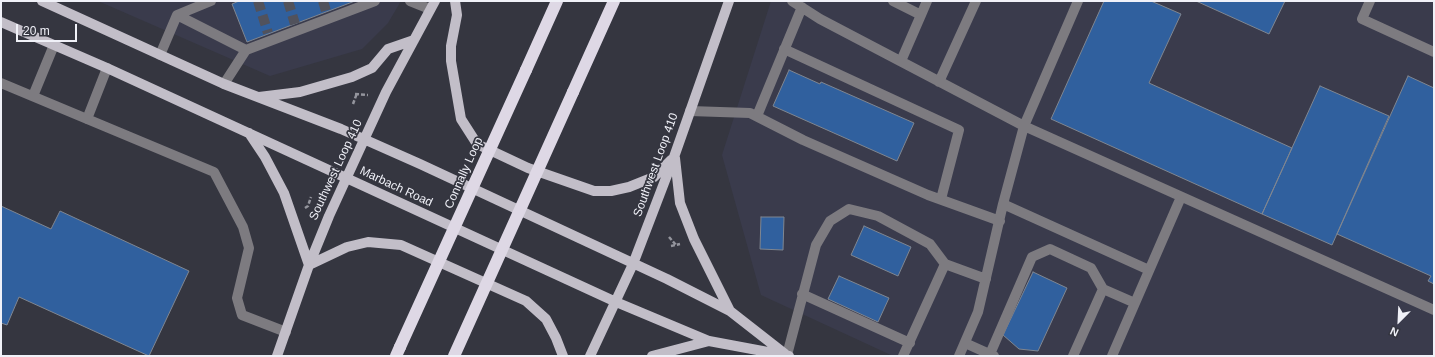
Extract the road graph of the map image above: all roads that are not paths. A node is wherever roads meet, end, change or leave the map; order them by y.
1 (42, 1) edge
2 (211, 1) edge
3 (375, 1) edge
4 (410, 1) edge
5 (455, 1) edge
6 (557, 1) edge
7 (614, 1) edge
8 (728, 1) edge
9 (793, 1) edge
10 (927, 1) edge
11 (976, 1) edge
12 (1078, 1) edge
13 (1370, 1) edge
14 (899, 2) edge
15 (358, 4) edge
16 (432, 5) edge
17 (802, 7) junction
18 (177, 15) junction
19 (921, 15) junction
20 (1, 22) edge
21 (414, 40) junction
22 (54, 45) junction
23 (784, 49) junction
24 (246, 50) junction
25 (1434, 52) edge
26 (160, 55) junction
27 (901, 61) junction
28 (107, 68) junction
29 (1, 82) edge
30 (939, 82) junction
31 (224, 84) junction
32 (32, 96) junction
33 (255, 97) junction
34 (690, 111) junction
35 (757, 116) junction
36 (87, 119) junction
37 (1024, 126) junction
38 (249, 133) junction
39 (364, 140) junction
40 (674, 157) junction
41 (346, 179) junction
42 (1181, 197) junction
43 (941, 199) junction
44 (1003, 204) junction
45 (1000, 221) junction
46 (633, 264) junction
47 (945, 264) junction
48 (308, 266) junction
49 (1150, 270) junction
50 (986, 279) junction
51 (1103, 289) junction
52 (802, 294) junction
53 (616, 302) junction
54 (1135, 303) junction
55 (1434, 310) edge
56 (730, 311) junction
57 (286, 332) junction
58 (709, 341) junction
59 (910, 343) junction
60 (965, 343) junction
61 (398, 352) edge
62 (756, 353) edge
63 (992, 355) edge
64 (277, 356) edge
65 (454, 356) edge
66 (563, 356) edge
67 (590, 356) edge
68 (652, 356) edge
69 (788, 356) edge
70 (903, 356) edge
71 (959, 356) edge
72 (1072, 356) edge
73 (1112, 356) edge

1 - 26 main road
2 - 18 lane
3 - 15 lane
4 - 16 lane
5 - 40 main road
6 - 61 highway, Connally Loop, bridge
7 - 65 highway, bridge
8 - 34 main road, Southwest Loop 410
9 - 17 lane
10 - 19 lane
11 - 30 lane
12 - 37 lane
13 - 25 lane
14 - 19 lane
15 - 24 lane
16 - 21 main road, Southwest Loop 410
17 - 23 lane
17 - 27 lane
18 - 24 lane
18 - 26 lane
19 - 27 lane
20 - 22 main road, Marbach Road
21 - 33 main road
21 - 39 main road, Southwest Loop 410
22 - 28 main road, Marbach Road
22 - 32 lane
23 - 35 lane
23 - 43 lane
24 - 31 lane
26 - 31 main road
27 - 30 lane
28 - 36 lane
28 - 38 main road, Marbach Road
29 - 32 lane
30 - 37 lane
31 - 33 main road
32 - 36 lane
33 - 39 main road
34 - 35 lane
34 - 40 main road, Southwest Loop 410
35 - 43 lane
36 - 57 lane
37 - 42 lane
37 - 44 lane
38 - 41 main road, Marbach Road
38 - 48 main road
39 - 41 main road, Southwest Loop 410
39 - 46 main road
40 - 46 main road, Southwest Loop 410
40 - 56 main road
41 - 48 main road, Southwest Loop 410
41 - 53 main road, Marbach Road
42 - 49 lane
42 - 55 lane
43 - 45 lane
44 - 45 lane
44 - 49 lane
45 - 50 lane
46 - 53 main road, Southwest Loop 410
46 - 56 main road
47 - 50 lane
47 - 52 lane
47 - 59 lane
48 - 57 main road, Southwest Loop 410
48 - 66 main road
49 - 54 lane
50 - 60 lane
51 - 54 lane
51 - 63 lane
51 - 72 lane
52 - 59 lane
52 - 69 lane
53 - 58 main road, Marbach Road
53 - 67 main road, Southwest Loop 410
54 - 73 lane
56 - 69 main road
57 - 64 main road, Southwest Loop 410
58 - 62 main road, Marbach Road
58 - 68 main road
59 - 70 lane
60 - 63 lane
60 - 71 lane
62 - 69 main road, Marbach Road

